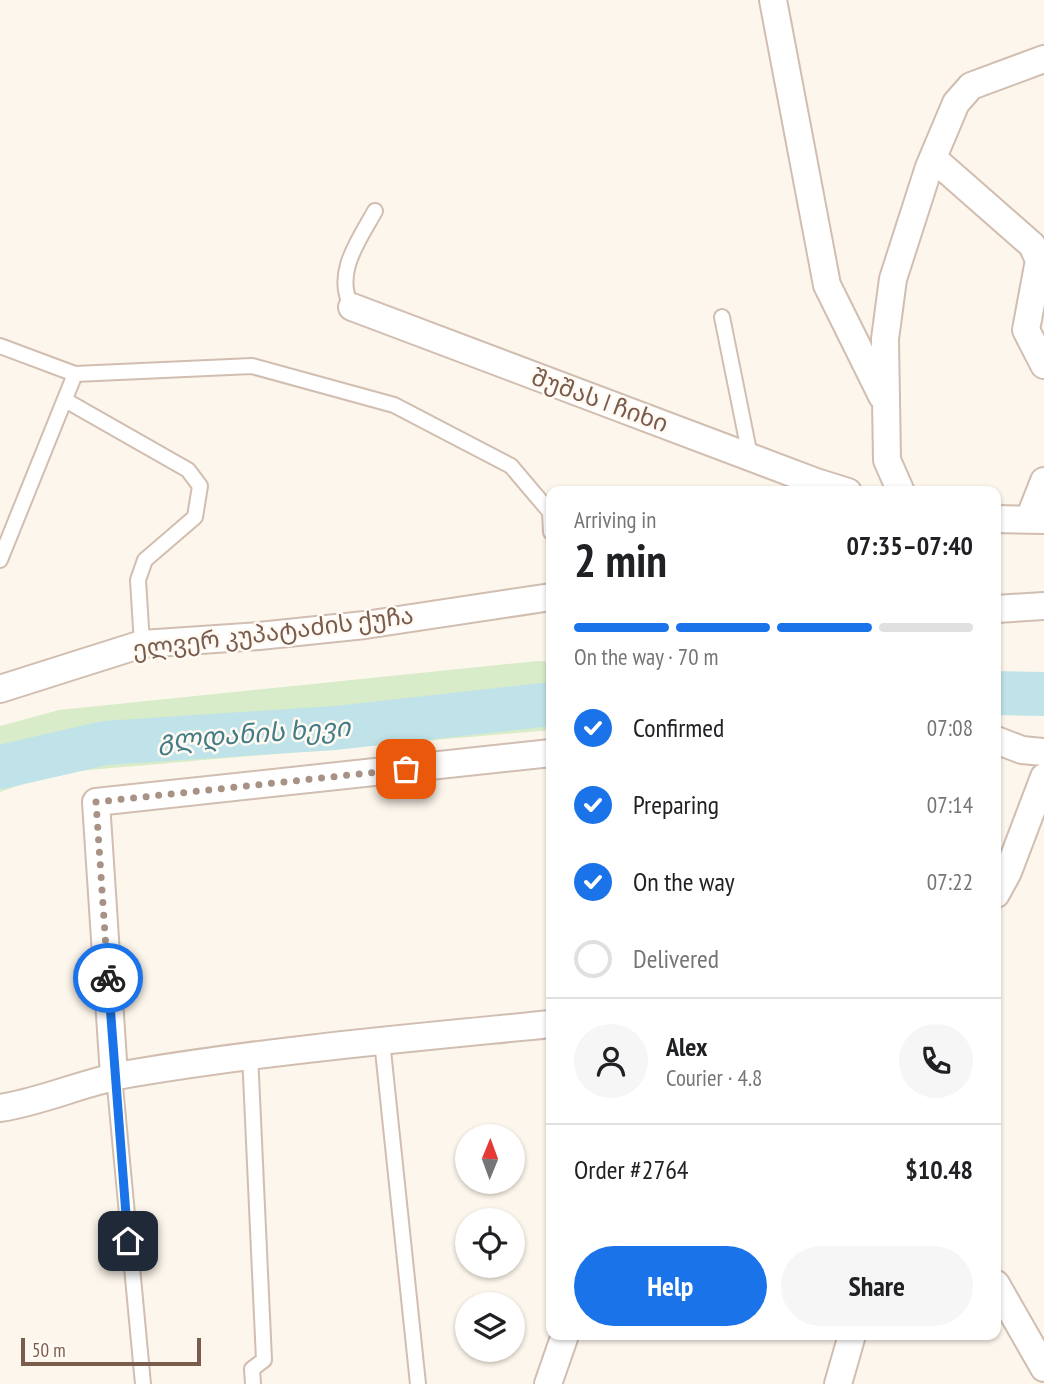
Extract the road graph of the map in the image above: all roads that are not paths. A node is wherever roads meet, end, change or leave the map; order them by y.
1 (774, 0) edge
2 (1044, 59) edge
3 (929, 167) junction
4 (375, 211) dead end
5 (1042, 259) edge
6 (352, 307) joint
7 (722, 317) dead end
8 (0, 346) edge
9 (1044, 365) edge
10 (75, 374) junction
11 (65, 400) junction
12 (886, 404) junction
13 (751, 456) junction
14 (1044, 481) edge
15 (832, 486) edge
16 (898, 486) edge
17 (546, 507) edge
18 (1001, 519) edge
19 (1037, 520) edge
20 (0, 561) edge
21 (546, 598) edge
22 (1044, 606) edge
23 (1001, 609) edge
24 (142, 643) junction
25 (0, 689) edge
26 (1001, 742) edge
27 (1044, 752) edge
28 (546, 754) edge
29 (1044, 777) edge
30 (1001, 885) edge
31 (546, 1025) edge
32 (382, 1041) junction
33 (250, 1054) junction
34 (114, 1076) junction
35 (0, 1108) edge
36 (1001, 1293) edge
37 (563, 1340) edge
38 (851, 1340) edge
39 (1044, 1368) edge
40 (143, 1384) edge
41 (253, 1384) edge
42 (418, 1384) edge
43 (548, 1384) edge
44 (838, 1384) edge

1 - 12 street
2 - 3 street
3 - 5 street
3 - 12 street
4 - 6 lane
5 - 9 street
6 - 13 street, შუშას I ჩიხი
7 - 13 lane
8 - 10 lane
10 - 11 lane
10 - 17 lane
11 - 20 lane
11 - 24 lane
12 - 16 street
13 - 15 street, შუშას I ჩიხი
14 - 19 street
18 - 19 street
21 - 24 street, ელვერ კუპატაძის ქუჩა
22 - 23 street
24 - 25 street, ელვერ კუპატაძის ქუჩა
26 - 27 street
28 - 34 street
29 - 30 street
31 - 32 street
32 - 33 street
32 - 42 lane
33 - 34 street
33 - 41 lane
34 - 35 street
34 - 40 lane
36 - 39 street
37 - 43 street
38 - 44 street

